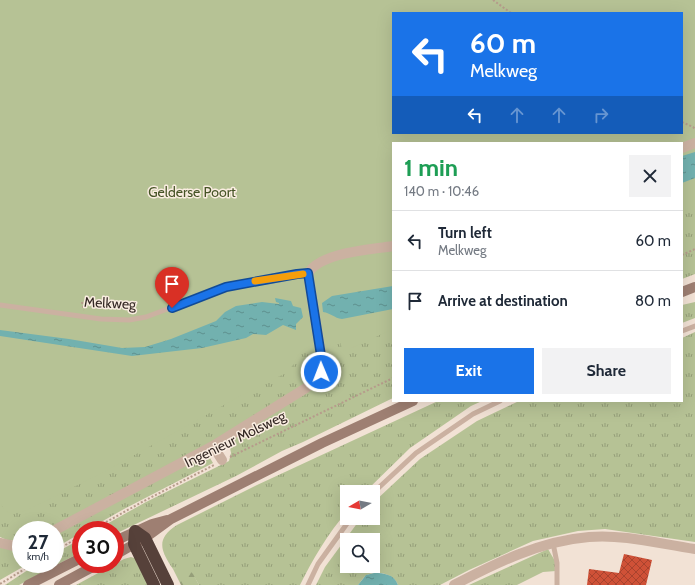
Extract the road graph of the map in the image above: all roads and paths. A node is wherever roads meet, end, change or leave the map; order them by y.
1 (493, 0) edge
2 (510, 12) edge
3 (683, 122) edge
4 (695, 129) edge
5 (695, 143) edge
6 (683, 148) edge
7 (392, 246) edge
8 (695, 249) edge
9 (683, 254) edge
10 (308, 273) junction
11 (695, 287) edge
12 (683, 292) edge
13 (0, 305) edge
14 (695, 326) edge
15 (683, 331) edge
16 (392, 378) edge
17 (412, 402) edge
18 (498, 402) edge
19 (213, 446) junction
20 (222, 460) junction
21 (380, 486) edge
22 (108, 521) edge
23 (64, 525) edge
24 (346, 525) edge
25 (138, 538) junction
26 (124, 539) edge
27 (0, 543) edge
28 (553, 543) junction
29 (12, 546) edge
30 (124, 548) edge
31 (695, 549) edge
32 (72, 563) edge
33 (18, 573) edge
34 (81, 573) edge
35 (0, 584) edge
36 (28, 585) edge
37 (59, 585) edge
38 (154, 585) edge
39 (168, 585) edge
40 (308, 585) edge
41 (454, 585) edge
42 (557, 585) edge

1 - 2 path
3 - 4 path
5 - 6 street
7 - 10 street
8 - 9 path
10 - 13 lane, Melkweg
10 - 19 street
11 - 12 main road
14 - 15 lane
16 - 20 path, Ingenieur Molsweg
17 - 25 main road
18 - 21 lane
19 - 20 street
19 - 23 street
20 - 22 path, Ingenieur Molsweg
24 - 40 lane
25 - 26 main road
25 - 30 main road
25 - 38 highway
25 - 39 highway
27 - 29 street
28 - 31 street
28 - 41 street
28 - 42 lane
32 - 36 main road
33 - 35 path
34 - 37 main road

